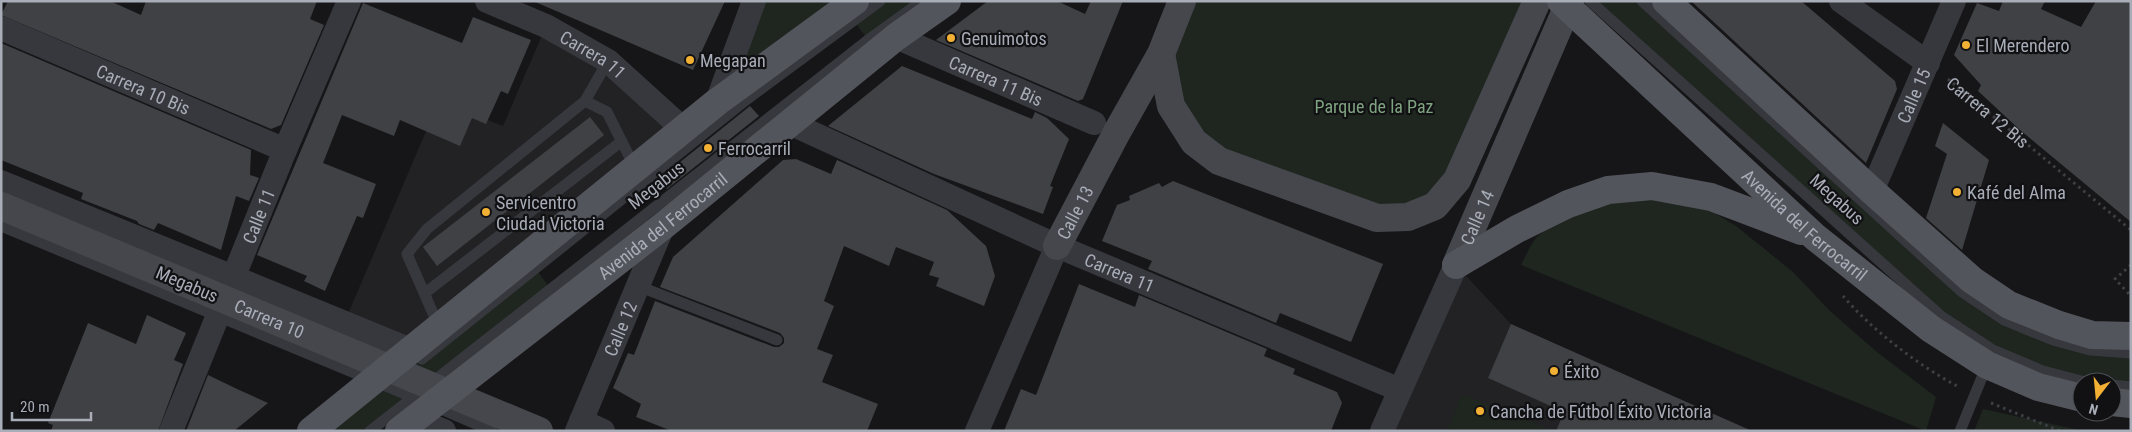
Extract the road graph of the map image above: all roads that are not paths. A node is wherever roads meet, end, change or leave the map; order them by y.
1 (349, 1) edge
2 (487, 1) edge
3 (754, 1) edge
4 (855, 1) edge
5 (880, 1) edge
6 (922, 1) edge
7 (947, 1) edge
8 (1182, 1) edge
9 (1537, 1) edge
10 (1561, 1) edge
11 (1570, 1) edge
12 (1590, 1) edge
13 (1642, 1) edge
14 (1666, 1) edge
15 (1841, 1) edge
16 (1954, 1) edge
17 (1, 28) edge
18 (896, 37) junction
19 (1161, 54) junction
20 (608, 61) junction
21 (1928, 63) junction
22 (585, 101) junction
23 (717, 102) junction
24 (790, 123) junction
25 (1094, 123) dead end
26 (682, 129) junction
27 (622, 141) junction
28 (285, 150) junction
29 (635, 168) junction
30 (1, 182) edge
31 (1872, 191) junction
32 (1, 206) edge
33 (1, 226) edge
34 (663, 226) junction
35 (36, 230) junction
36 (1815, 237) junction
37 (1057, 246) junction
38 (1456, 265) junction
39 (234, 277) junction
40 (638, 286) junction
41 (425, 293) junction
42 (439, 327) junction
43 (2131, 336) edge
44 (777, 340) dead end
45 (411, 350) junction
46 (2131, 353) edge
47 (1987, 365) junction
48 (2072, 379) edge
49 (1400, 390) junction
50 (377, 394) dead end
51 (2072, 396) edge
52 (407, 425) edge
53 (579, 426) edge
54 (171, 431) edge
55 (312, 431) edge
56 (370, 431) edge
57 (444, 431) edge
58 (492, 431) edge
59 (539, 431) edge
60 (603, 431) edge
61 (977, 431) edge
62 (1382, 431) edge
63 (1960, 431) edge

1 - 28 street, Calle 11
2 - 20 street, Carrera 11
3 - 23 street
4 - 23 main road
5 - 50 lane, Megabus
6 - 56 lane, Megabus
7 - 18 main road, Avenida del Ferrocarril
8 - 19 main road, Calle 13
9 - 19 main road, Calle 14
10 - 36 main road, Avenida del Ferrocarril
11 - 38 main road, Calle 14
12 - 48 lane, Megabus
13 - 46 lane, Megabus
14 - 31 main road
15 - 21 street
16 - 21 street, Calle 15
17 - 28 street, Carrera 10 Bis
18 - 24 main road, Avenida del Ferrocarril
18 - 25 street, Carrera 11 Bis
19 - 37 main road, Calle 13
20 - 22 lane
20 - 26 street, Carrera 11
21 - 31 street, Calle 15
22 - 27 lane
22 - 41 lane
23 - 26 main road
24 - 34 main road, Avenida del Ferrocarril
24 - 37 street, Carrera 11
26 - 29 main road
27 - 29 lane
27 - 41 lane
28 - 39 street, Calle 11
29 - 42 main road
30 - 39 street, Carrera 10
31 - 43 main road
32 - 35 main road, Carrera 10
33 - 35 lane, Megabus
34 - 40 street, Calle 12
34 - 52 main road, Avenida del Ferrocarril
35 - 58 lane, Megabus
35 - 59 main road, Carrera 10
36 - 38 main road
36 - 47 main road, Avenida del Ferrocarril
37 - 49 street, Carrera 11
37 - 61 street, Calle 13
38 - 49 street, Calle 14
39 - 45 street, Carrera 10
39 - 54 street, Calle 11
40 - 44 lane
40 - 53 street, Calle 12
41 - 42 lane
42 - 45 main road
45 - 55 main road
47 - 51 main road, Avenida del Ferrocarril
47 - 63 lane
49 - 62 street, Calle 14
52 - 57 street
53 - 60 street

